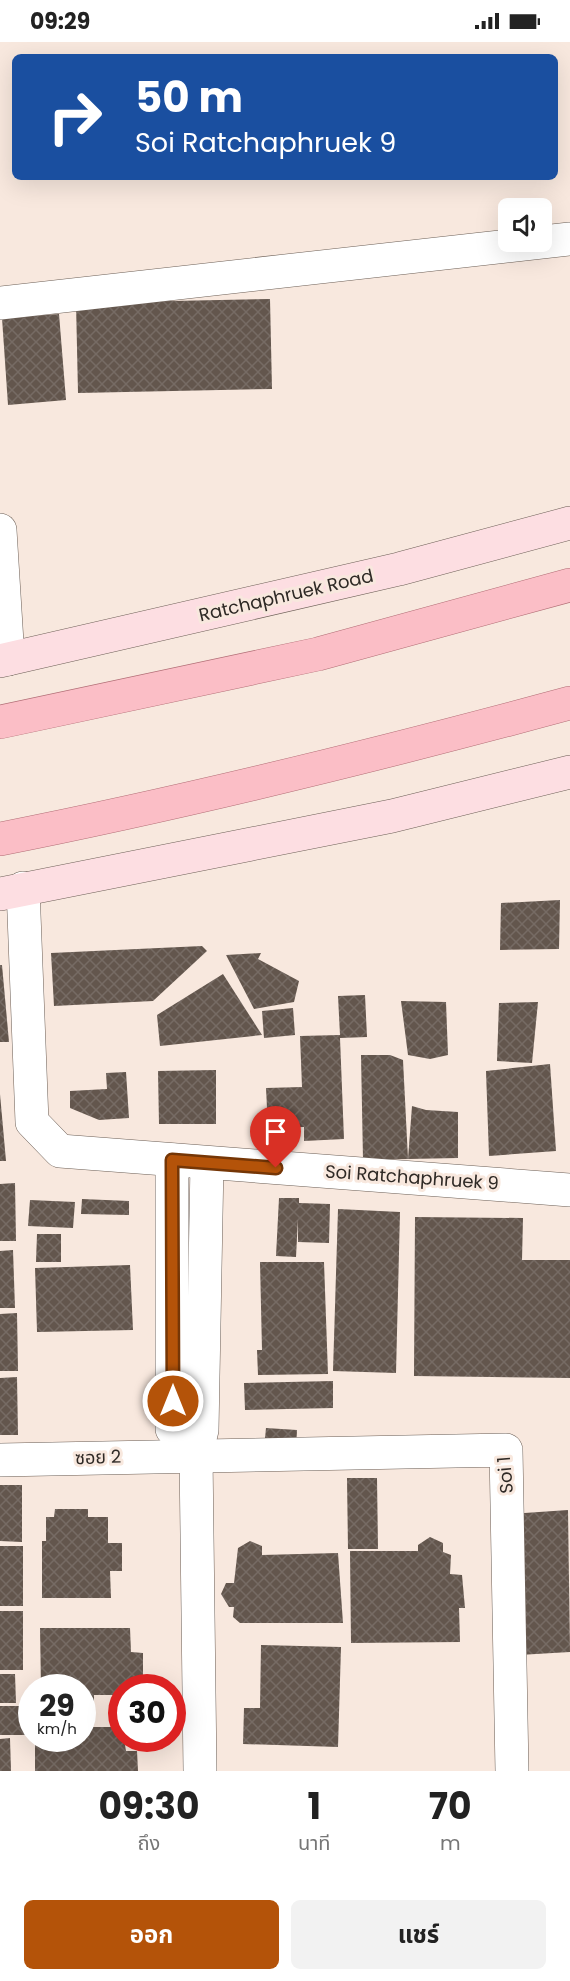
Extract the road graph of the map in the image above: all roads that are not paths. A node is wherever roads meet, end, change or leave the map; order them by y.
1 (570, 239) edge
2 (0, 303) edge
3 (570, 523) edge
4 (0, 530) edge
5 (570, 585) edge
6 (4, 660) edge
7 (570, 703) edge
8 (0, 722) edge
9 (570, 772) edge
10 (0, 840) edge
11 (12, 891) edge
12 (172, 1160) junction
13 (207, 1163) junction
14 (570, 1190) edge
15 (196, 1455) junction
16 (0, 1460) edge
17 (200, 1771) edge
18 (512, 1771) edge

1 - 2 street
3 - 6 main road, Ratchaphruek Road
4 - 6 street
5 - 8 main road
7 - 10 main road
9 - 11 main road
11 - 12 street, Soi Ratchaphruek 9
12 - 13 street, Soi Ratchaphruek 9
12 - 15 street
13 - 14 street, Soi Ratchaphruek 9
13 - 15 street
15 - 16 street, ซอย 2
15 - 17 street
15 - 18 street, Soi 1

